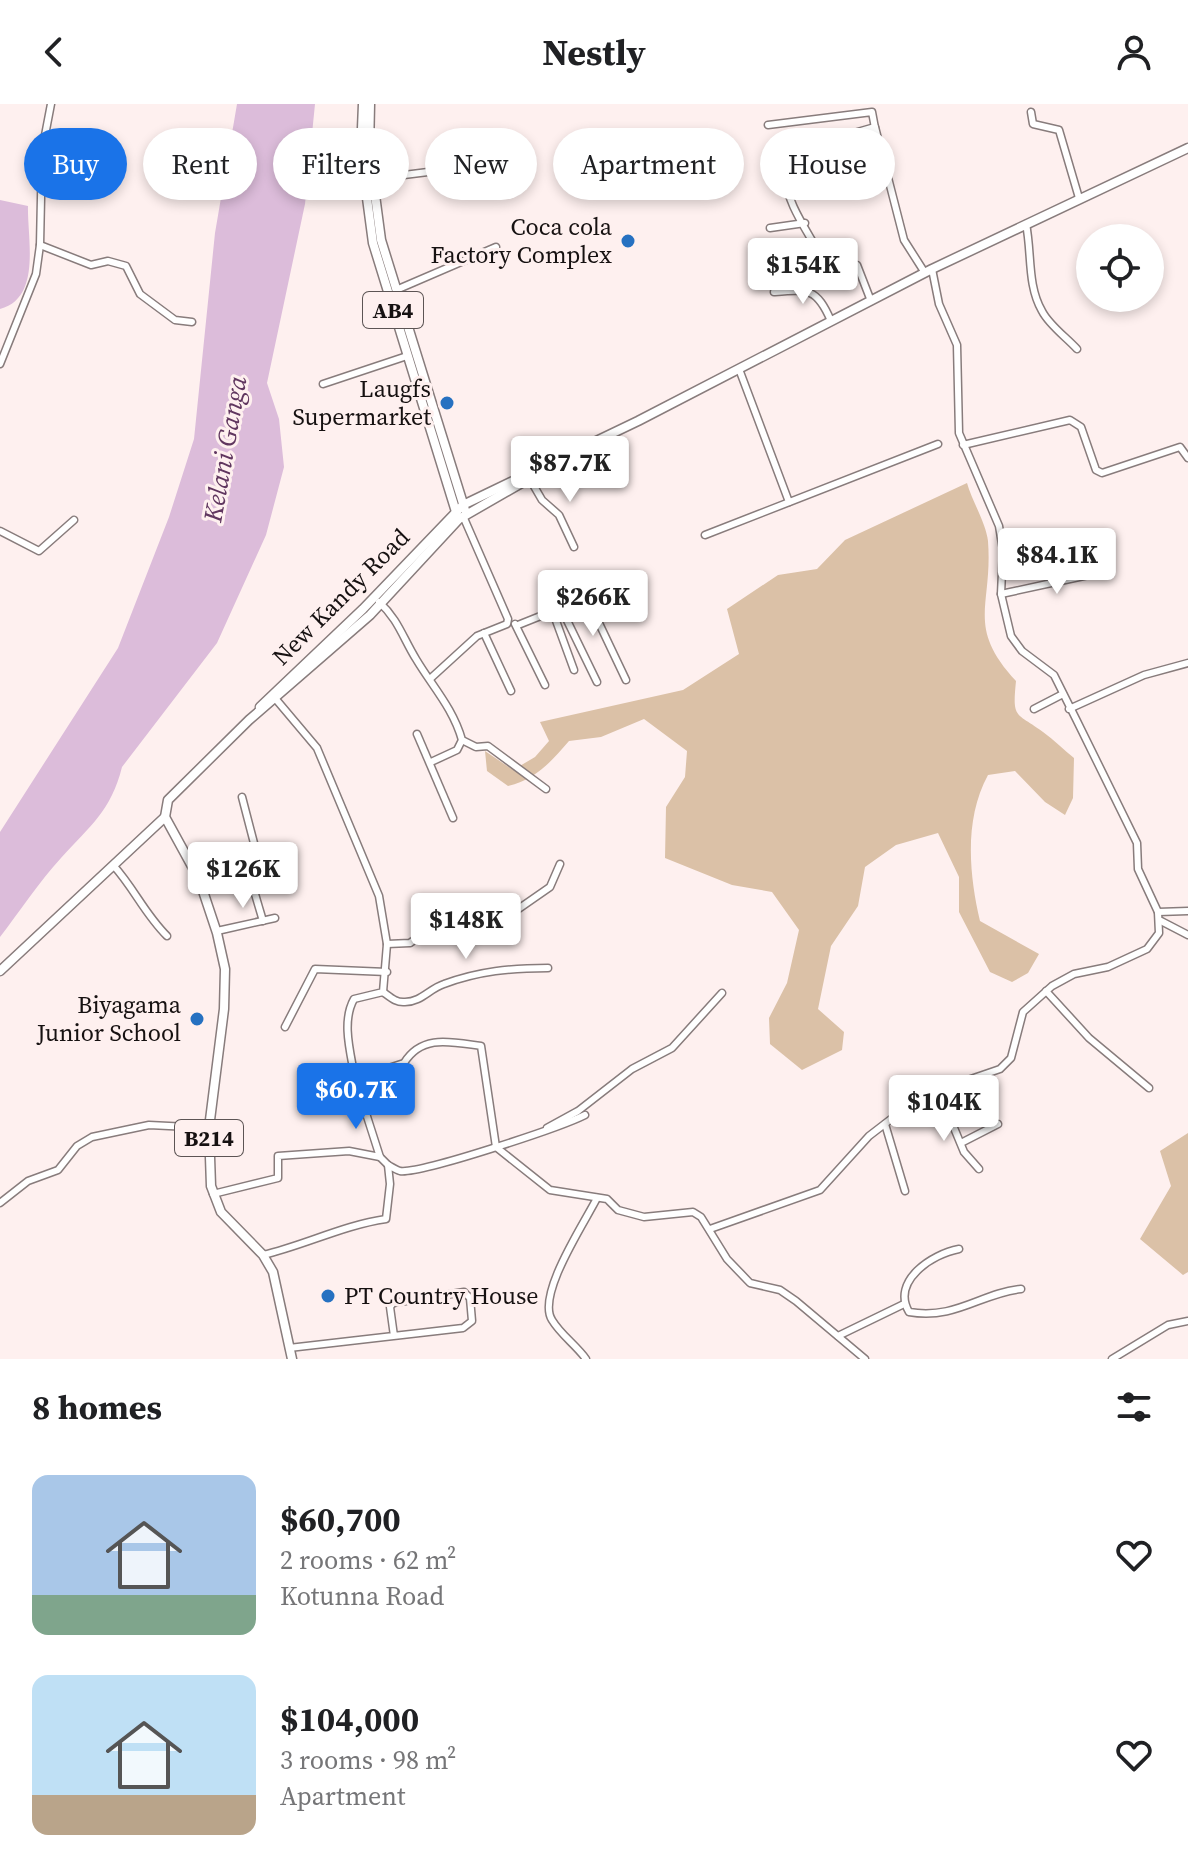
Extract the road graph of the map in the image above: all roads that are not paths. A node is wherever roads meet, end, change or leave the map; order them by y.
1 (51, 104) edge
2 (363, 104) edge
3 (370, 104) edge
4 (1031, 112) dead end
5 (768, 125) dead end
6 (365, 128) edge
7 (369, 128) edge
8 (875, 128) edge
9 (1188, 148) edge
10 (1079, 198) junction
11 (370, 200) edge
12 (372, 200) edge
13 (790, 200) edge
14 (894, 200) edge
15 (805, 223) junction
16 (1026, 224) junction
17 (770, 228) dead end
18 (40, 245) junction
19 (496, 247) dead end
20 (928, 271) junction
21 (396, 290) junction
22 (774, 292) dead end
23 (871, 301) junction
24 (831, 321) junction
25 (192, 322) dead end
26 (1077, 349) dead end
27 (411, 354) junction
28 (0, 364) edge
29 (739, 369) junction
30 (323, 384) dead end
31 (938, 444) dead end
32 (963, 445) junction
33 (565, 458) junction
34 (1188, 458) edge
35 (531, 481) junction
36 (789, 502) junction
37 (461, 513) junction
38 (74, 520) dead end
39 (0, 531) edge
40 (705, 535) dead end
41 (574, 547) dead end
42 (1107, 571) dead end
43 (624, 587) dead end
44 (1001, 594) junction
45 (378, 600) junction
46 (588, 600) junction
47 (561, 608) junction
48 (548, 613) junction
49 (507, 622) junction
50 (518, 625) junction
51 (484, 633) junction
52 (1188, 663) edge
53 (574, 670) dead end
54 (431, 678) junction
55 (626, 680) dead end
56 (597, 682) dead end
57 (545, 685) dead end
58 (511, 691) dead end
59 (1063, 694) junction
60 (274, 696) junction
61 (1034, 709) dead end
62 (1069, 709) junction
63 (417, 734) dead end
64 (462, 740) junction
65 (431, 762) junction
66 (546, 789) dead end
67 (242, 797) dead end
68 (165, 817) junction
69 (453, 818) dead end
70 (560, 864) dead end
71 (113, 865) junction
72 (1188, 911) edge
73 (1158, 912) junction
74 (275, 918) dead end
75 (263, 921) junction
76 (1161, 921) junction
77 (217, 931) junction
78 (1188, 935) edge
79 (167, 936) dead end
80 (387, 944) junction
81 (548, 968) dead end
82 (0, 971) edge
83 (387, 972) junction
84 (1046, 991) junction
85 (383, 992) junction
86 (722, 993) dead end
87 (285, 1027) dead end
88 (355, 1079) junction
89 (1149, 1088) dead end
90 (940, 1094) junction
91 (585, 1115) dead end
92 (885, 1124) junction
93 (998, 1124) dead end
94 (209, 1128) junction
95 (545, 1130) junction
96 (961, 1143) junction
97 (496, 1147) junction
98 (380, 1157) junction
99 (388, 1165) junction
100 (979, 1169) dead end
101 (905, 1191) dead end
102 (212, 1194) junction
103 (597, 1198) junction
104 (0, 1203) edge
105 (710, 1229) junction
106 (959, 1249) dead end
107 (263, 1255) junction
108 (1021, 1289) dead end
109 (904, 1304) junction
110 (1188, 1321) edge
111 (394, 1336) junction
112 (838, 1336) junction
113 (289, 1348) junction
114 (292, 1359) edge
115 (586, 1359) edge
116 (865, 1359) edge
117 (1112, 1359) edge

1 - 18 street
2 - 6 main road, AB4
3 - 7 main road, AB4
4 - 10 street
5 - 8 street
9 - 10 main road
10 - 16 main road
11 - 27 main road, AB4
12 - 21 main road, AB4
13 - 15 street
14 - 20 street
15 - 17 street
15 - 23 street
16 - 20 main road
16 - 26 street
18 - 25 street
18 - 28 street
19 - 21 street
20 - 23 main road
20 - 32 street
21 - 27 main road, AB4
22 - 24 street
23 - 24 main road
24 - 29 main road
27 - 30 street
27 - 37 main road, AB4
29 - 33 main road
29 - 36 street
31 - 36 street
32 - 34 street
32 - 44 street
33 - 35 main road
33 - 37 main road
35 - 37 main road
35 - 41 street
36 - 40 street
37 - 45 main road, New Kandy Road
37 - 49 street
38 - 39 street
42 - 44 street
43 - 46 street
44 - 59 street
45 - 54 street
45 - 60 main road, New Kandy Road
46 - 47 street
46 - 55 street
47 - 48 street
47 - 56 street
48 - 50 street
48 - 53 street
49 - 50 street
49 - 51 street
50 - 57 street
51 - 54 street
51 - 58 street
52 - 62 street
54 - 64 street
59 - 61 street
59 - 62 street
60 - 68 main road, New Kandy Road
60 - 80 street
62 - 73 street
63 - 65 street
64 - 65 street
64 - 66 street
65 - 69 street
67 - 75 street
68 - 71 main road
68 - 77 main road, B214
70 - 80 street
71 - 79 street
71 - 82 main road
72 - 73 street
73 - 76 street
74 - 75 street
75 - 77 street
76 - 78 street
76 - 84 street
77 - 94 main road, B214
80 - 83 street
81 - 85 street
83 - 85 street
83 - 87 street
84 - 89 street
84 - 90 street
85 - 88 street
86 - 95 street
88 - 97 street
88 - 98 street
90 - 92 street
90 - 96 street
91 - 95 street
92 - 101 street
92 - 105 street
93 - 96 street
94 - 102 main road, B214
94 - 104 street
95 - 97 street
96 - 100 street
97 - 99 street
97 - 103 street
98 - 99 street
98 - 102 street
99 - 107 street
102 - 107 main road, B214
103 - 105 street
103 - 115 street
105 - 112 street
106 - 109 street
107 - 113 main road, B214
108 - 109 street
109 - 112 street
110 - 117 street
111 - 111 street
111 - 113 street
112 - 116 street
113 - 114 main road, B214

